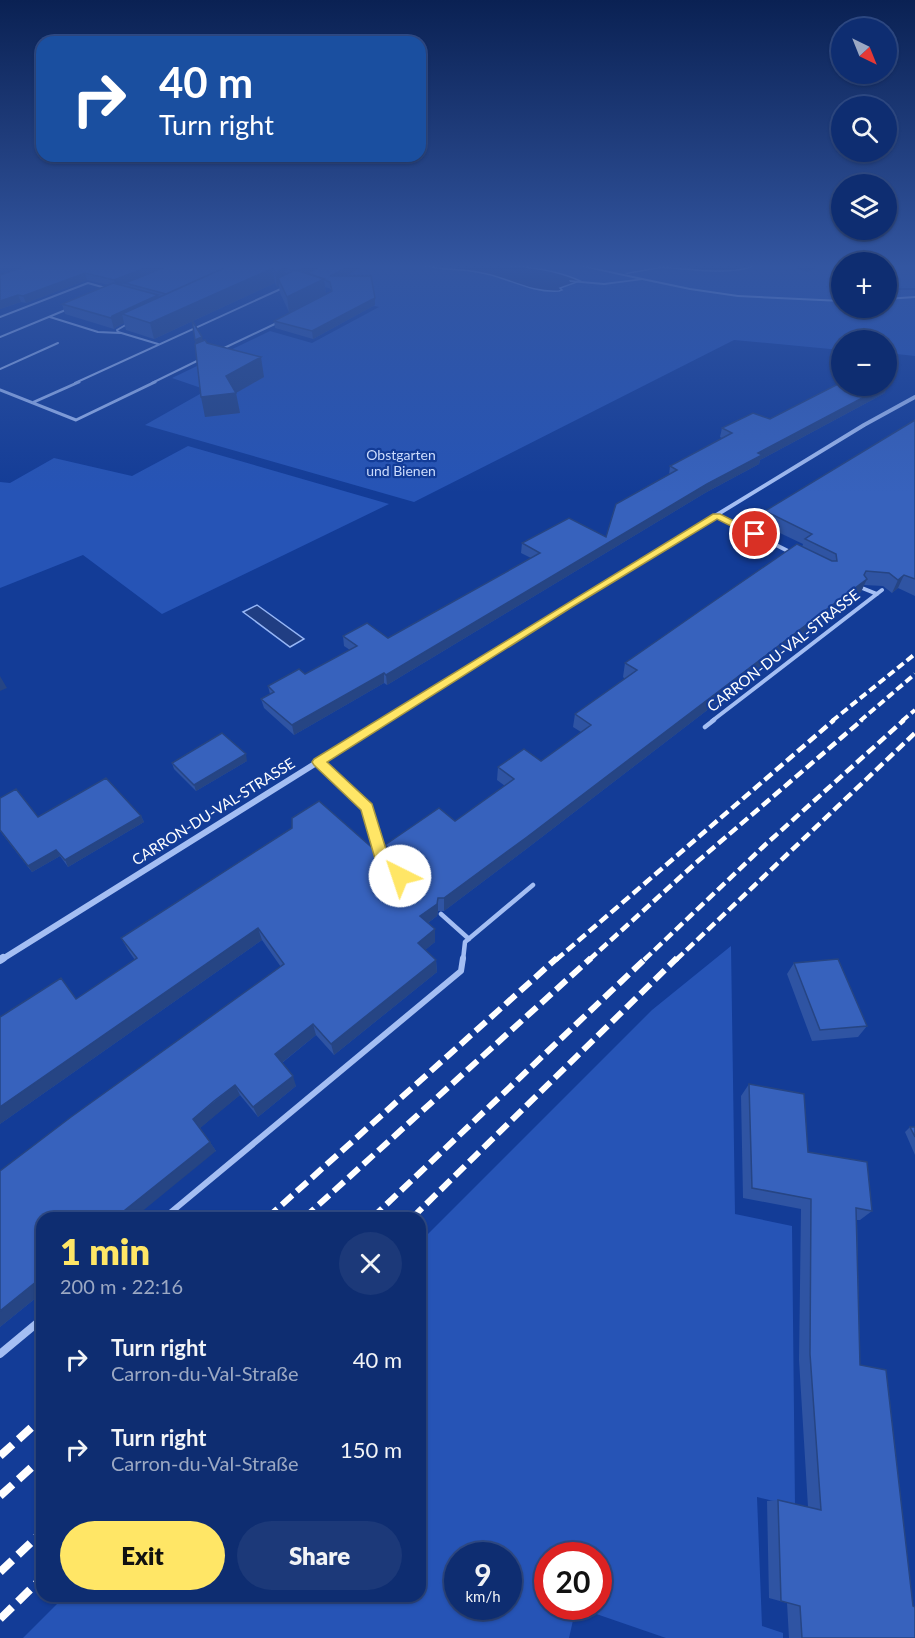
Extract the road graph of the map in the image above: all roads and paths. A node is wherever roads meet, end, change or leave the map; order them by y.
1 (147, 340) edge
2 (167, 340) edge
3 (240, 340) edge
4 (57, 343) dead end
5 (159, 344) junction
6 (222, 349) edge
7 (201, 359) edge
8 (0, 369) edge
9 (0, 390) edge
10 (915, 397) edge
11 (34, 402) junction
12 (717, 516) junction
13 (802, 557) edge
14 (862, 588) edge
15 (882, 590) edge
16 (877, 594) junction
17 (705, 727) dead end
18 (318, 762) junction
19 (391, 869) edge
20 (533, 885) dead end
21 (441, 914) edge
22 (469, 939) junction
23 (0, 960) edge
24 (171, 1212) edge
25 (36, 1324) edge
26 (0, 1354) edge

1 - 5 lane
2 - 5 lane
3 - 6 lane
4 - 8 lane
5 - 11 lane
7 - 11 lane
9 - 11 lane
10 - 12 street, CARRON-DU-VAL-STRASSE
12 - 13 lane
12 - 18 street, CARRON-DU-VAL-STRASSE
14 - 16 lane, CARRON-DU-VAL-STRASSE
15 - 16 lane, CARRON-DU-VAL-STRASSE
16 - 17 lane, CARRON-DU-VAL-STRASSE
18 - 19 lane
18 - 23 street, CARRON-DU-VAL-STRASSE
20 - 22 lane
21 - 22 lane
22 - 24 lane
25 - 26 lane

